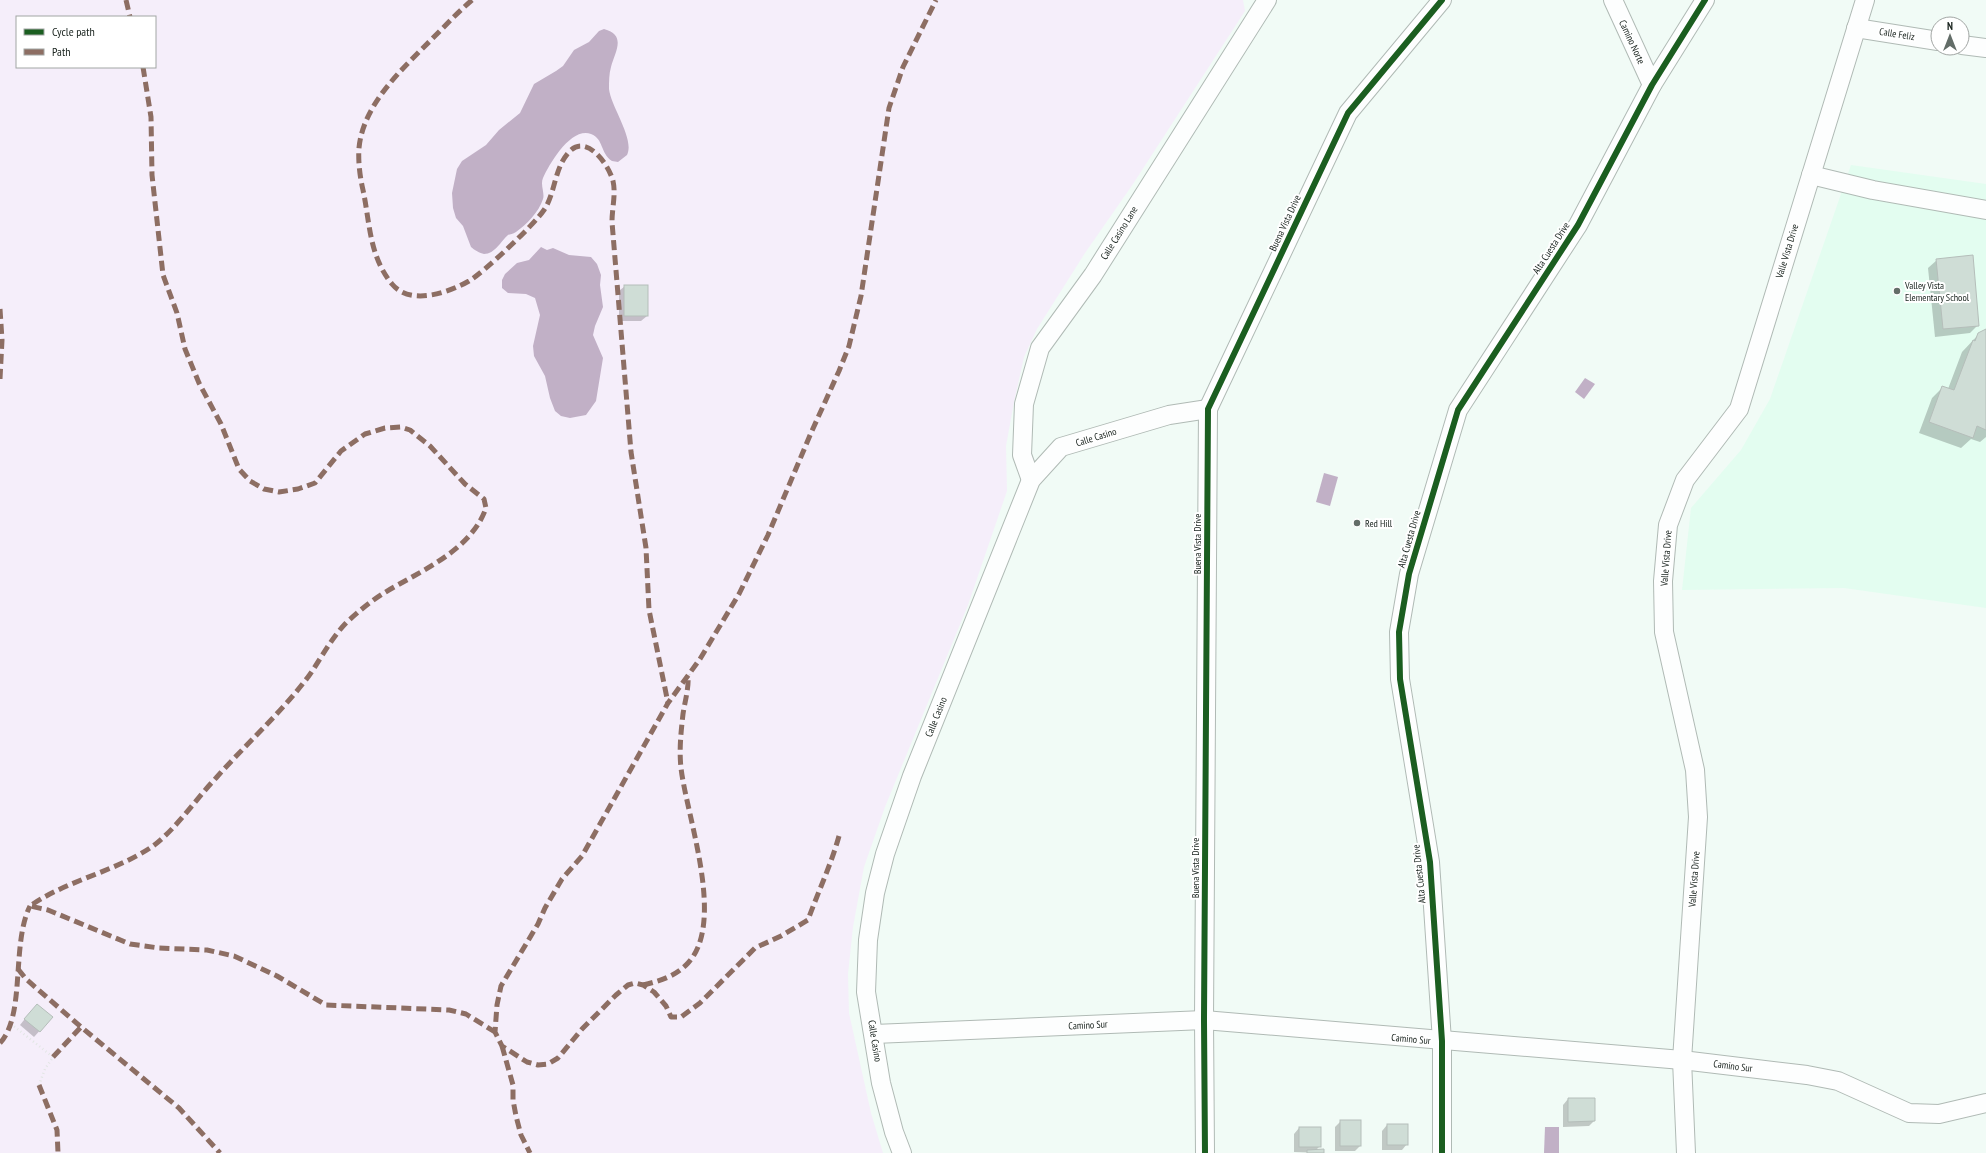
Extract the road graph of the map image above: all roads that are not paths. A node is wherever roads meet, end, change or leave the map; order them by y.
1 (1267, 0) edge
2 (1442, 0) edge
3 (1613, 0) edge
4 (1705, 0) edge
5 (1865, 0) edge
6 (1856, 28) junction
7 (1930, 40) edge
8 (1970, 46) edge
9 (1986, 48) edge
10 (1652, 85) junction
11 (1811, 175) junction
12 (1986, 210) edge
13 (1208, 409) junction
14 (1031, 480) junction
15 (1204, 1020) junction
16 (874, 1034) junction
17 (1442, 1041) junction
18 (1682, 1060) junction
19 (1986, 1103) edge
20 (902, 1153) edge
21 (1206, 1153) edge
22 (1442, 1153) edge
23 (1686, 1153) edge

1 - 14 street, Calle Casino Lane
2 - 13 street, Buena Vista Drive
3 - 10 street, Camino Norte
4 - 10 street, Alta Cuesta Drive
5 - 6 street, Valle Vista Drive
6 - 7 street, Calle Feliz
6 - 11 street, Valle Vista Drive
8 - 9 street
10 - 17 street, Alta Cuesta Drive
11 - 12 street
11 - 18 street, Valle Vista Drive
13 - 14 street, Calle Casino
13 - 15 street, Buena Vista Drive
14 - 16 street, Calle Casino
15 - 16 street, Camino Sur
15 - 17 street, Camino Sur
15 - 21 street, Buena Vista Drive
16 - 20 street, Calle Casino
17 - 18 street, Camino Sur
17 - 22 street, Alta Cuesta Drive
18 - 19 street, Camino Sur
18 - 23 street, Valle Vista Drive

